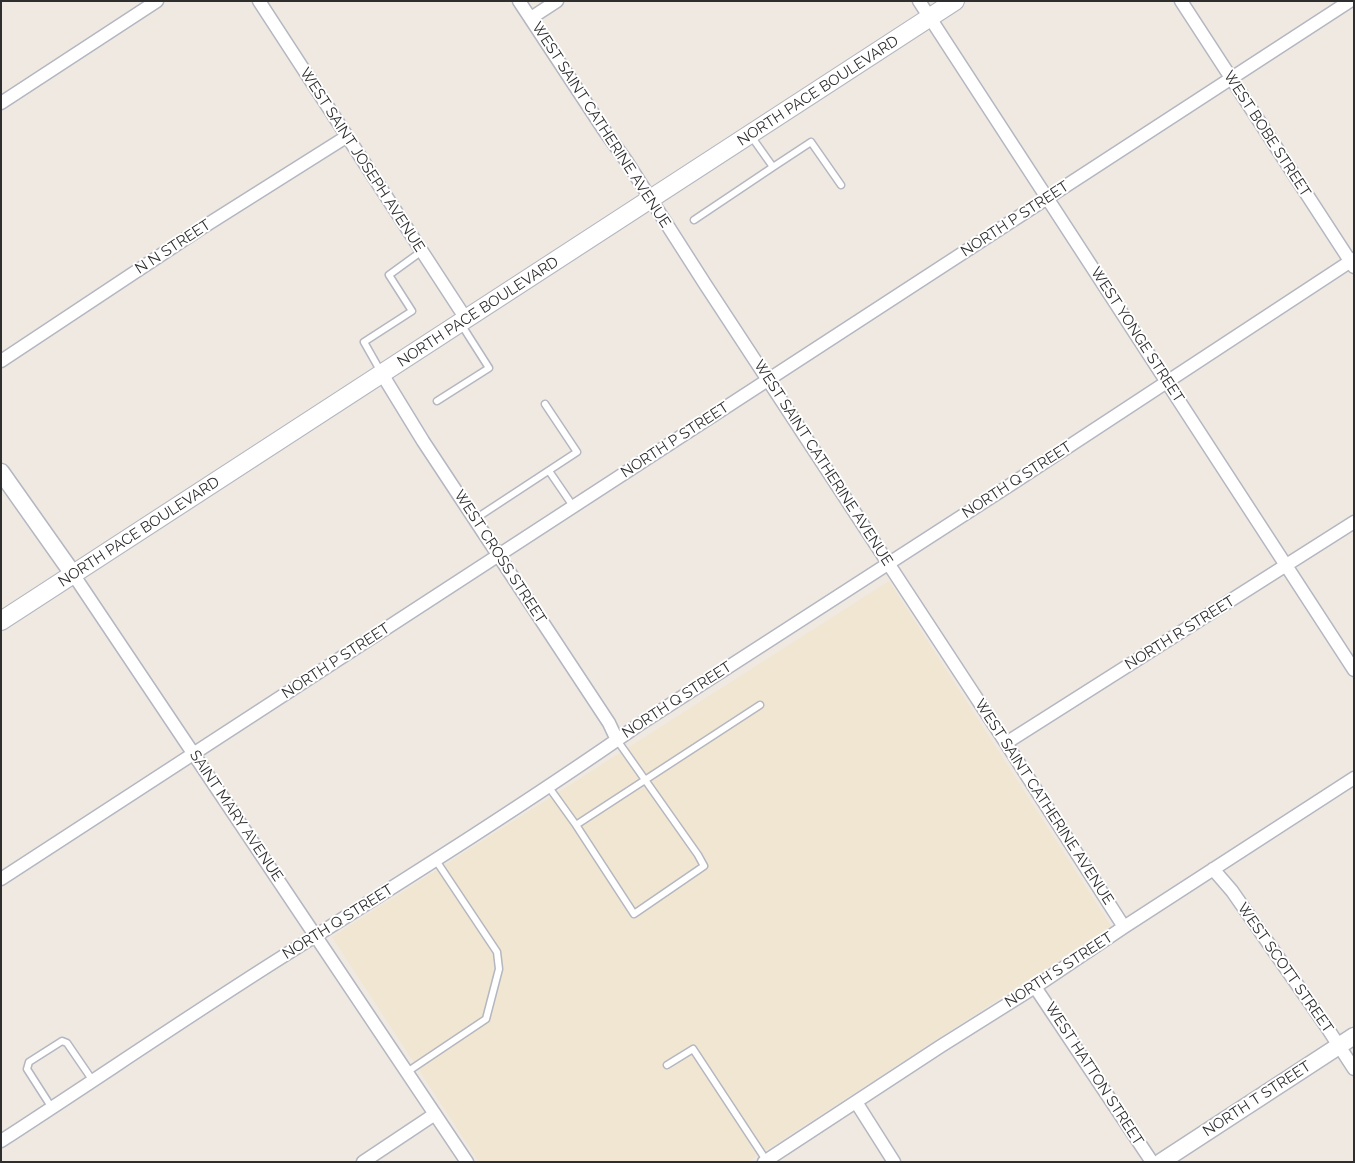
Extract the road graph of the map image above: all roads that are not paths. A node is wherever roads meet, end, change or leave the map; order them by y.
1 (157, 1) edge
2 (259, 1) edge
3 (519, 1) edge
4 (557, 1) edge
5 (919, 1) edge
6 (955, 1) edge
7 (1181, 1) edge
8 (1350, 1) edge
9 (530, 18) junction
10 (930, 18) junction
11 (1231, 79) junction
12 (1, 103) edge
13 (750, 135) junction
14 (346, 137) junction
15 (773, 166) junction
16 (841, 185) dead end
17 (1048, 198) junction
18 (651, 199) junction
19 (694, 220) dead end
20 (422, 251) junction
21 (1352, 263) edge
22 (463, 321) junction
23 (1, 361) edge
24 (382, 374) junction
25 (768, 380) junction
26 (1167, 382) junction
27 (438, 401) dead end
28 (545, 404) dead end
29 (549, 471) junction
30 (2, 477) edge
31 (573, 506) junction
32 (475, 519) junction
33 (1354, 522) edge
34 (499, 555) junction
35 (888, 563) junction
36 (1286, 566) junction
37 (74, 574) junction
38 (1, 621) edge
39 (1354, 670) edge
40 (760, 705) dead end
41 (617, 740) junction
42 (1006, 743) junction
43 (194, 753) junction
44 (1354, 778) edge
45 (645, 780) junction
46 (548, 786) junction
47 (576, 825) junction
48 (435, 860) junction
49 (1213, 869) junction
50 (1, 879) edge
51 (1124, 927) junction
52 (316, 936) junction
53 (1035, 987) junction
54 (1354, 1036) edge
55 (1338, 1046) junction
56 (667, 1065) dead end
57 (1354, 1069) edge
58 (407, 1072) junction
59 (93, 1081) junction
60 (856, 1102) junction
61 (52, 1108) junction
62 (435, 1114) junction
63 (1, 1141) edge
64 (765, 1161) edge
65 (364, 1162) edge
66 (467, 1162) edge
67 (894, 1162) edge
68 (1152, 1162) edge
69 (1161, 1162) edge

1 - 12 street
2 - 14 street, WEST SAINT JOSEPH AVENUE
3 - 9 street, WEST SAINT CATHERINE AVENUE
4 - 9 street
5 - 10 street, WEST YONGE STREET
6 - 10 main road, NORTH PACE BOULEVARD
7 - 11 street, WEST BOBE STREET
8 - 11 street, NORTH P STREET
9 - 18 street, WEST SAINT CATHERINE AVENUE
10 - 13 main road, NORTH PACE BOULEVARD
10 - 17 street, WEST YONGE STREET
11 - 17 street, NORTH P STREET
11 - 21 street, WEST BOBE STREET
13 - 15 lane
13 - 18 main road, NORTH PACE BOULEVARD
14 - 20 street, WEST SAINT JOSEPH AVENUE
14 - 23 street, N N STREET
15 - 16 lane
15 - 19 lane
17 - 25 street, NORTH P STREET
17 - 26 street, WEST YONGE STREET
18 - 22 main road, NORTH PACE BOULEVARD
18 - 25 street, WEST SAINT CATHERINE AVENUE
20 - 22 street, WEST SAINT JOSEPH AVENUE
20 - 24 lane
21 - 26 street, NORTH Q STREET
22 - 24 main road, NORTH PACE BOULEVARD
22 - 27 lane
24 - 32 street, WEST CROSS STREET
24 - 37 main road, NORTH PACE BOULEVARD
25 - 31 street, NORTH P STREET
25 - 35 street, WEST SAINT CATHERINE AVENUE
26 - 35 street, NORTH Q STREET
26 - 36 street, WEST YONGE STREET
28 - 29 lane
29 - 31 lane
29 - 32 lane
30 - 37 street, SAINT MARY AVENUE
31 - 34 street, NORTH P STREET
32 - 34 street, WEST CROSS STREET
33 - 36 street, NORTH R STREET
34 - 41 street, WEST CROSS STREET
34 - 43 street, NORTH P STREET
35 - 41 street, NORTH Q STREET
35 - 42 street, WEST SAINT CATHERINE AVENUE
36 - 39 street, WEST YONGE STREET
36 - 42 street, NORTH R STREET
37 - 38 main road, NORTH PACE BOULEVARD
37 - 43 street, SAINT MARY AVENUE
40 - 45 lane
41 - 45 lane
41 - 46 street, NORTH Q STREET
42 - 51 street, WEST SAINT CATHERINE AVENUE
43 - 50 street, NORTH P STREET
43 - 52 street, SAINT MARY AVENUE
44 - 49 street, NORTH S STREET
45 - 47 lane
45 - 47 lane
46 - 47 lane
46 - 48 street, NORTH Q STREET
48 - 52 street, NORTH Q STREET
48 - 58 lane
49 - 51 street, NORTH S STREET
49 - 55 street, WEST SCOTT STREET
51 - 53 street, NORTH S STREET
52 - 58 street, SAINT MARY AVENUE
52 - 59 street, NORTH Q STREET
53 - 60 street, NORTH S STREET
53 - 68 street, WEST HATTON STREET
54 - 55 street, NORTH T STREET
55 - 57 street, WEST SCOTT STREET
55 - 69 street, NORTH T STREET
56 - 64 lane
58 - 62 street, SAINT MARY AVENUE
59 - 61 street, NORTH Q STREET
59 - 61 lane
60 - 64 street, NORTH S STREET
60 - 67 street
61 - 63 street, NORTH Q STREET
62 - 65 street
62 - 66 street, SAINT MARY AVENUE

